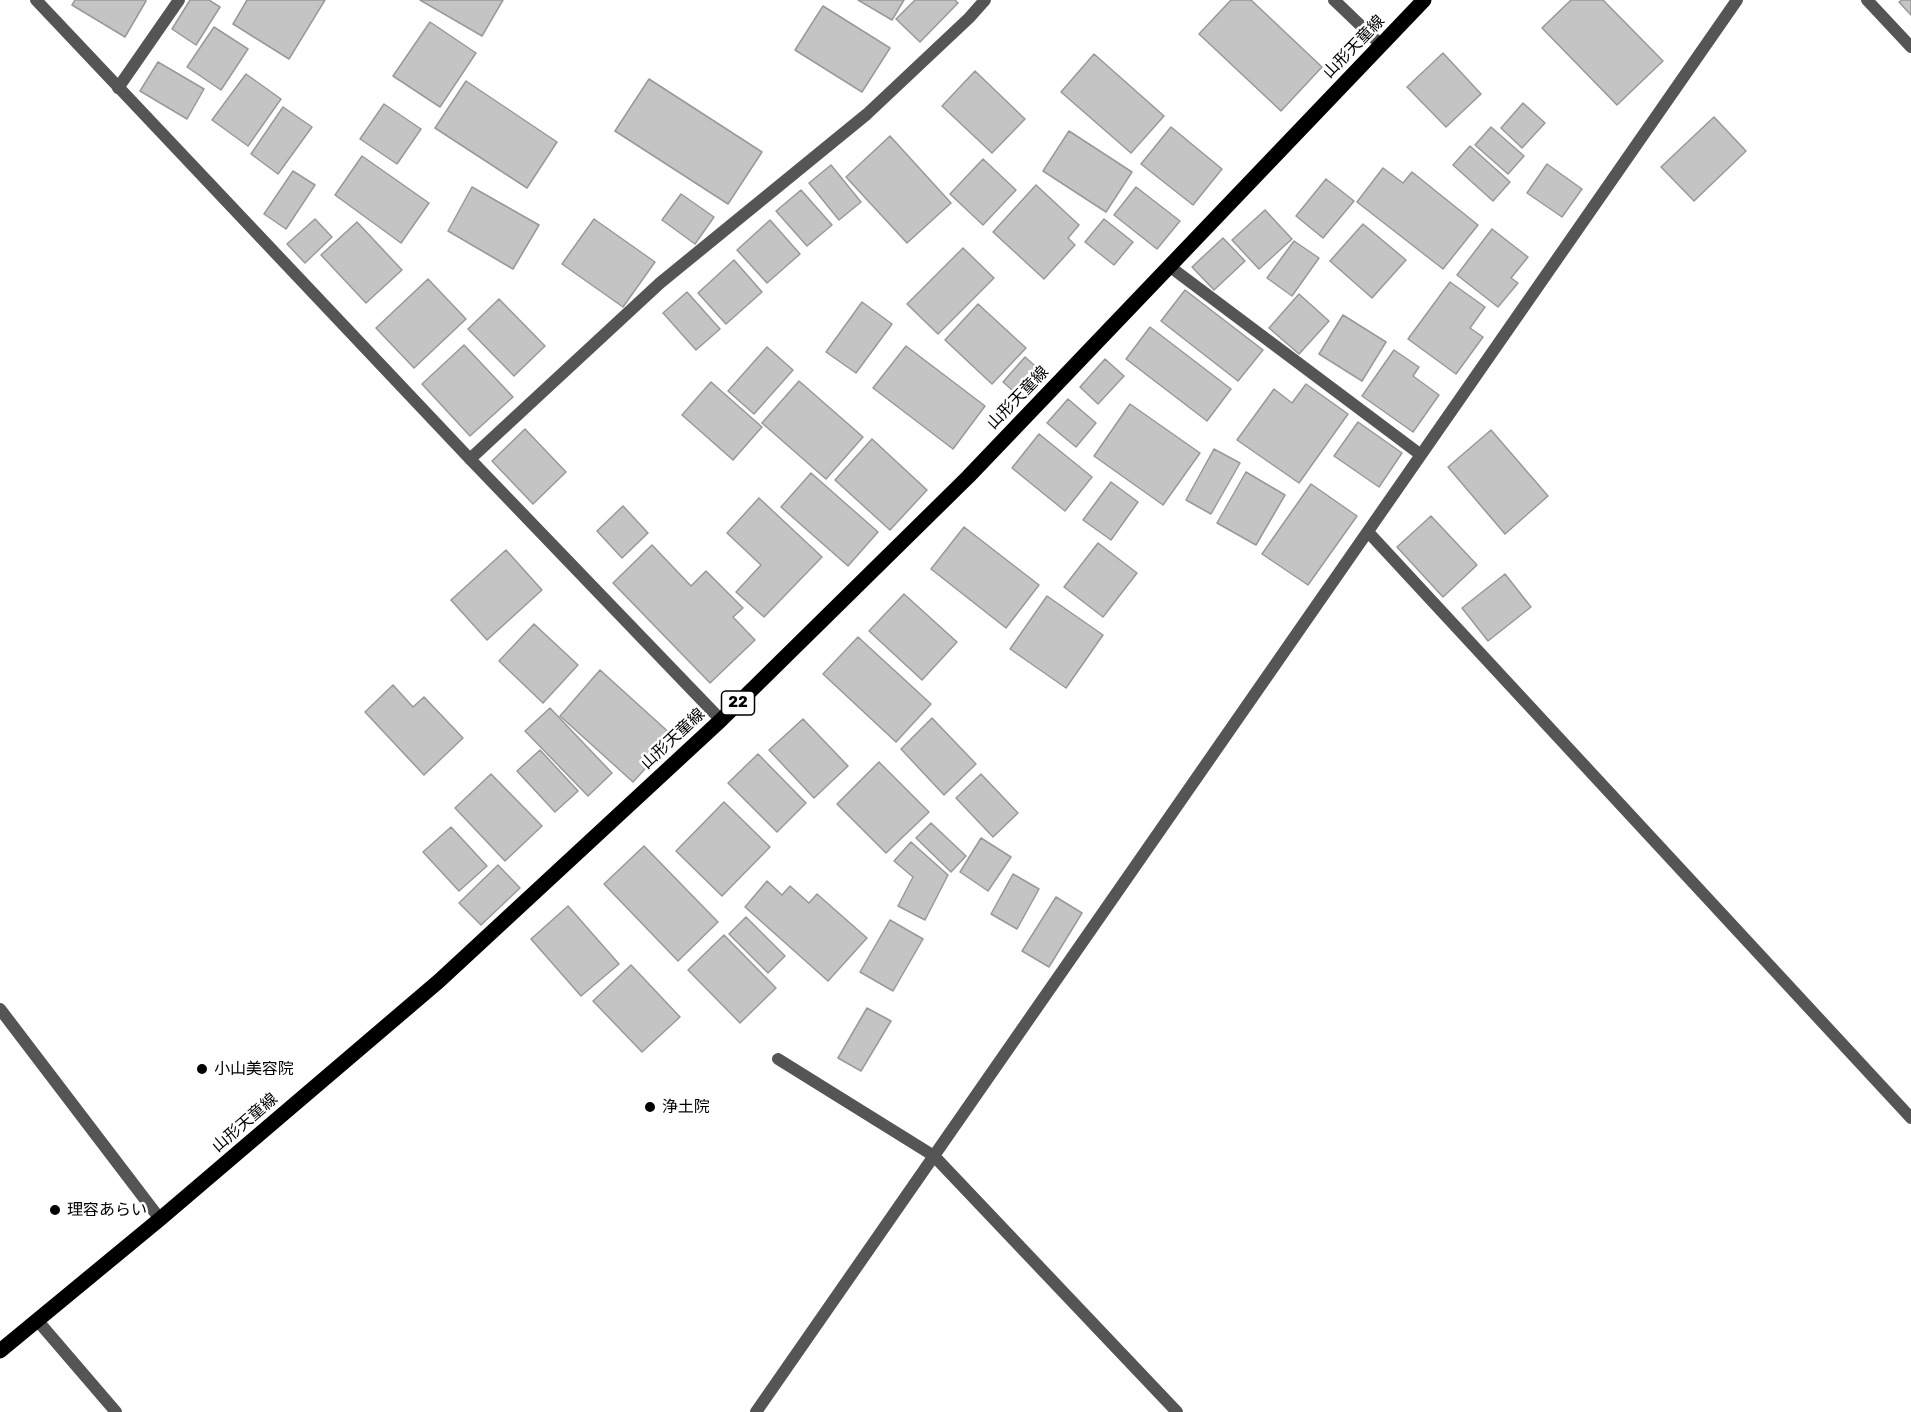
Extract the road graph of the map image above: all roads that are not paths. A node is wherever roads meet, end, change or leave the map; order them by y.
1 (36, 0) edge
2 (179, 0) edge
3 (985, 0) edge
4 (1334, 0) edge
5 (1424, 0) edge
6 (1737, 0) edge
7 (1867, 0) edge
8 (1382, 45) junction
9 (1911, 47) edge
10 (118, 88) junction
11 (1169, 266) junction
12 (1421, 454) junction
13 (470, 459) junction
14 (1369, 533) junction
15 (721, 720) junction
16 (0, 1009) edge
17 (778, 1059) dead end
18 (1911, 1118) edge
19 (934, 1156) junction
20 (160, 1219) junction
21 (37, 1320) junction
22 (0, 1351) edge
23 (116, 1412) edge
24 (756, 1412) edge
25 (1177, 1412) edge

1 - 10 street
2 - 10 street
3 - 13 street
4 - 8 street
5 - 8 main road, 山形天童線 / 22
6 - 12 street
7 - 9 street
8 - 11 main road, 山形天童線 / 22
10 - 13 street
11 - 12 street
11 - 15 main road, 山形天童線 / 22
12 - 14 street
13 - 15 street
14 - 18 street
14 - 19 street
15 - 20 main road, 山形天童線 / 22
16 - 20 street
17 - 19 street
19 - 24 street
19 - 25 street
20 - 21 main road, 山形天童線 / 22
21 - 22 main road, 山形天童線 / 22
21 - 23 street

